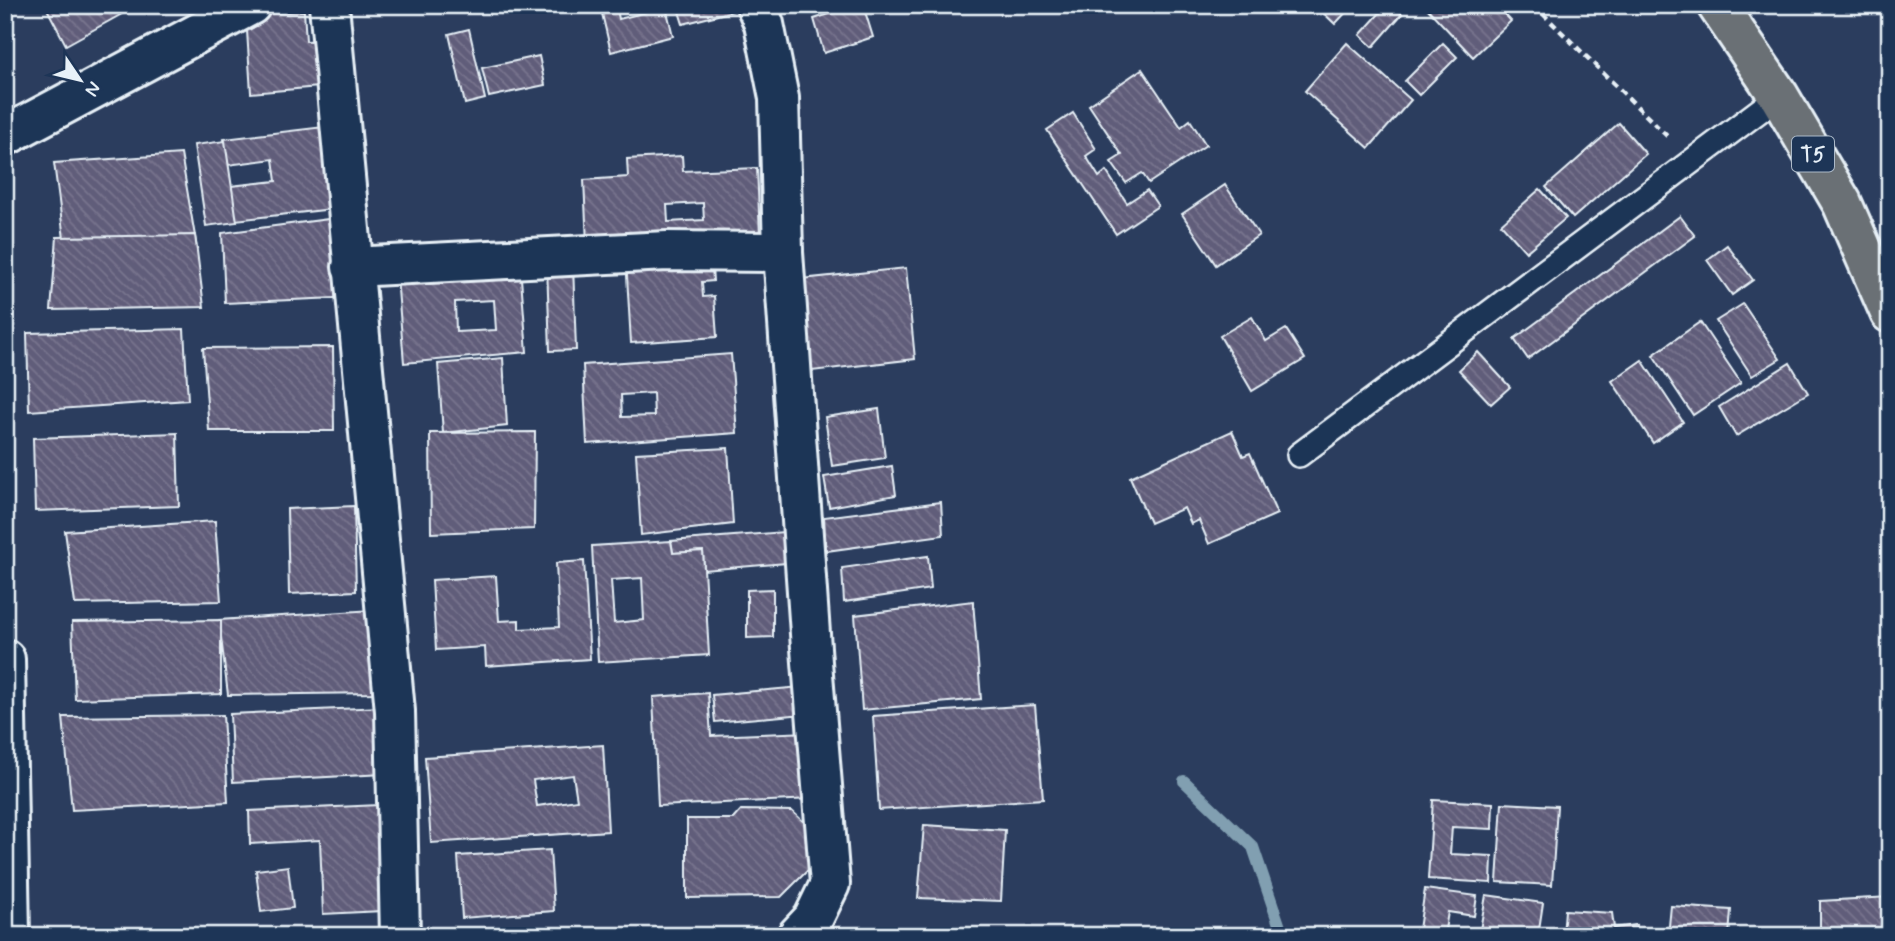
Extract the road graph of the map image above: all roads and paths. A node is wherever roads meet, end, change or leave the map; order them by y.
1 (251, 5) edge
2 (756, 5) edge
3 (1534, 5) edge
4 (1717, 5) edge
5 (337, 8) edge
6 (1779, 96) junction
7 (5, 136) edge
8 (1692, 161) junction
9 (783, 253) junction
10 (352, 267) junction
11 (1890, 313) edge
12 (1299, 455) dead end
13 (5, 659) edge
14 (6, 711) edge
15 (10, 936) edge
16 (400, 936) edge
17 (797, 936) edge

1 - 7 street
2 - 9 street
3 - 8 path
4 - 6 highway, T5
5 - 10 street
6 - 8 lane
6 - 11 highway, T5
8 - 12 lane
9 - 10 street
9 - 17 street
10 - 16 street
13 - 14 street
14 - 15 street

